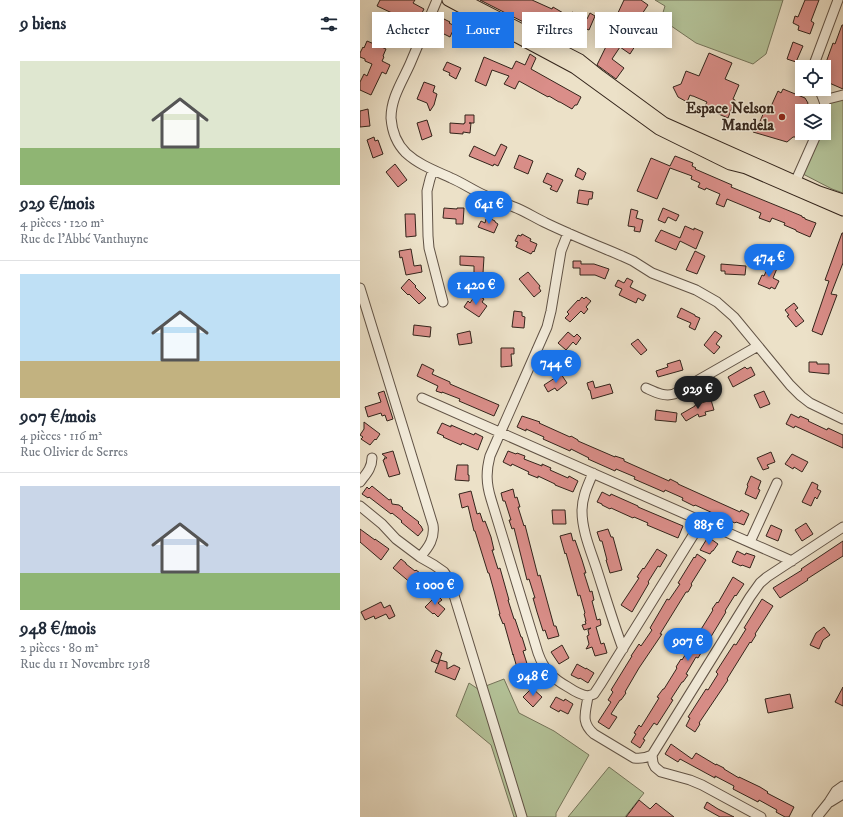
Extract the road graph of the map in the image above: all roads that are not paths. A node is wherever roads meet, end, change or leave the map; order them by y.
1 (437, 0) edge
2 (448, 0) edge
3 (464, 0) edge
4 (838, 0) edge
5 (816, 60) edge
6 (843, 95) edge
7 (822, 96) edge
8 (824, 100) junction
9 (825, 104) edge
10 (814, 140) edge
11 (433, 170) junction
12 (794, 185) junction
13 (843, 200) edge
14 (843, 210) edge
15 (568, 233) junction
16 (360, 288) edge
17 (442, 302) dead end
18 (758, 346) junction
19 (646, 388) dead end
20 (422, 398) dead end
21 (843, 419) edge
22 (500, 432) junction
23 (372, 458) dead end
24 (593, 473) junction
25 (360, 482) edge
26 (777, 482) dead end
27 (360, 506) edge
28 (702, 521) junction
29 (843, 528) edge
30 (750, 542) junction
31 (420, 556) junction
32 (792, 561) junction
33 (623, 649) junction
34 (588, 696) junction
35 (652, 755) junction
36 (843, 786) edge
37 (843, 794) edge
38 (829, 802) junction
39 (522, 817) edge
40 (761, 817) edge
41 (817, 817) edge

1 - 11 street
2 - 12 main road
3 - 12 main road
4 - 5 street
6 - 8 street
7 - 8 street
8 - 9 street
10 - 12 street
11 - 15 street
11 - 17 street
12 - 13 main road
12 - 14 main road
15 - 18 street
15 - 22 street
16 - 31 street
18 - 19 street
18 - 21 street
20 - 22 street
22 - 24 street
22 - 34 street
23 - 25 street
24 - 28 street
24 - 33 street
26 - 30 street
27 - 31 street
28 - 30 street
28 - 33 street
29 - 32 street
30 - 32 street
31 - 39 street
32 - 35 street
33 - 34 street
34 - 35 street
35 - 40 street
36 - 38 street
37 - 38 street
38 - 41 street

